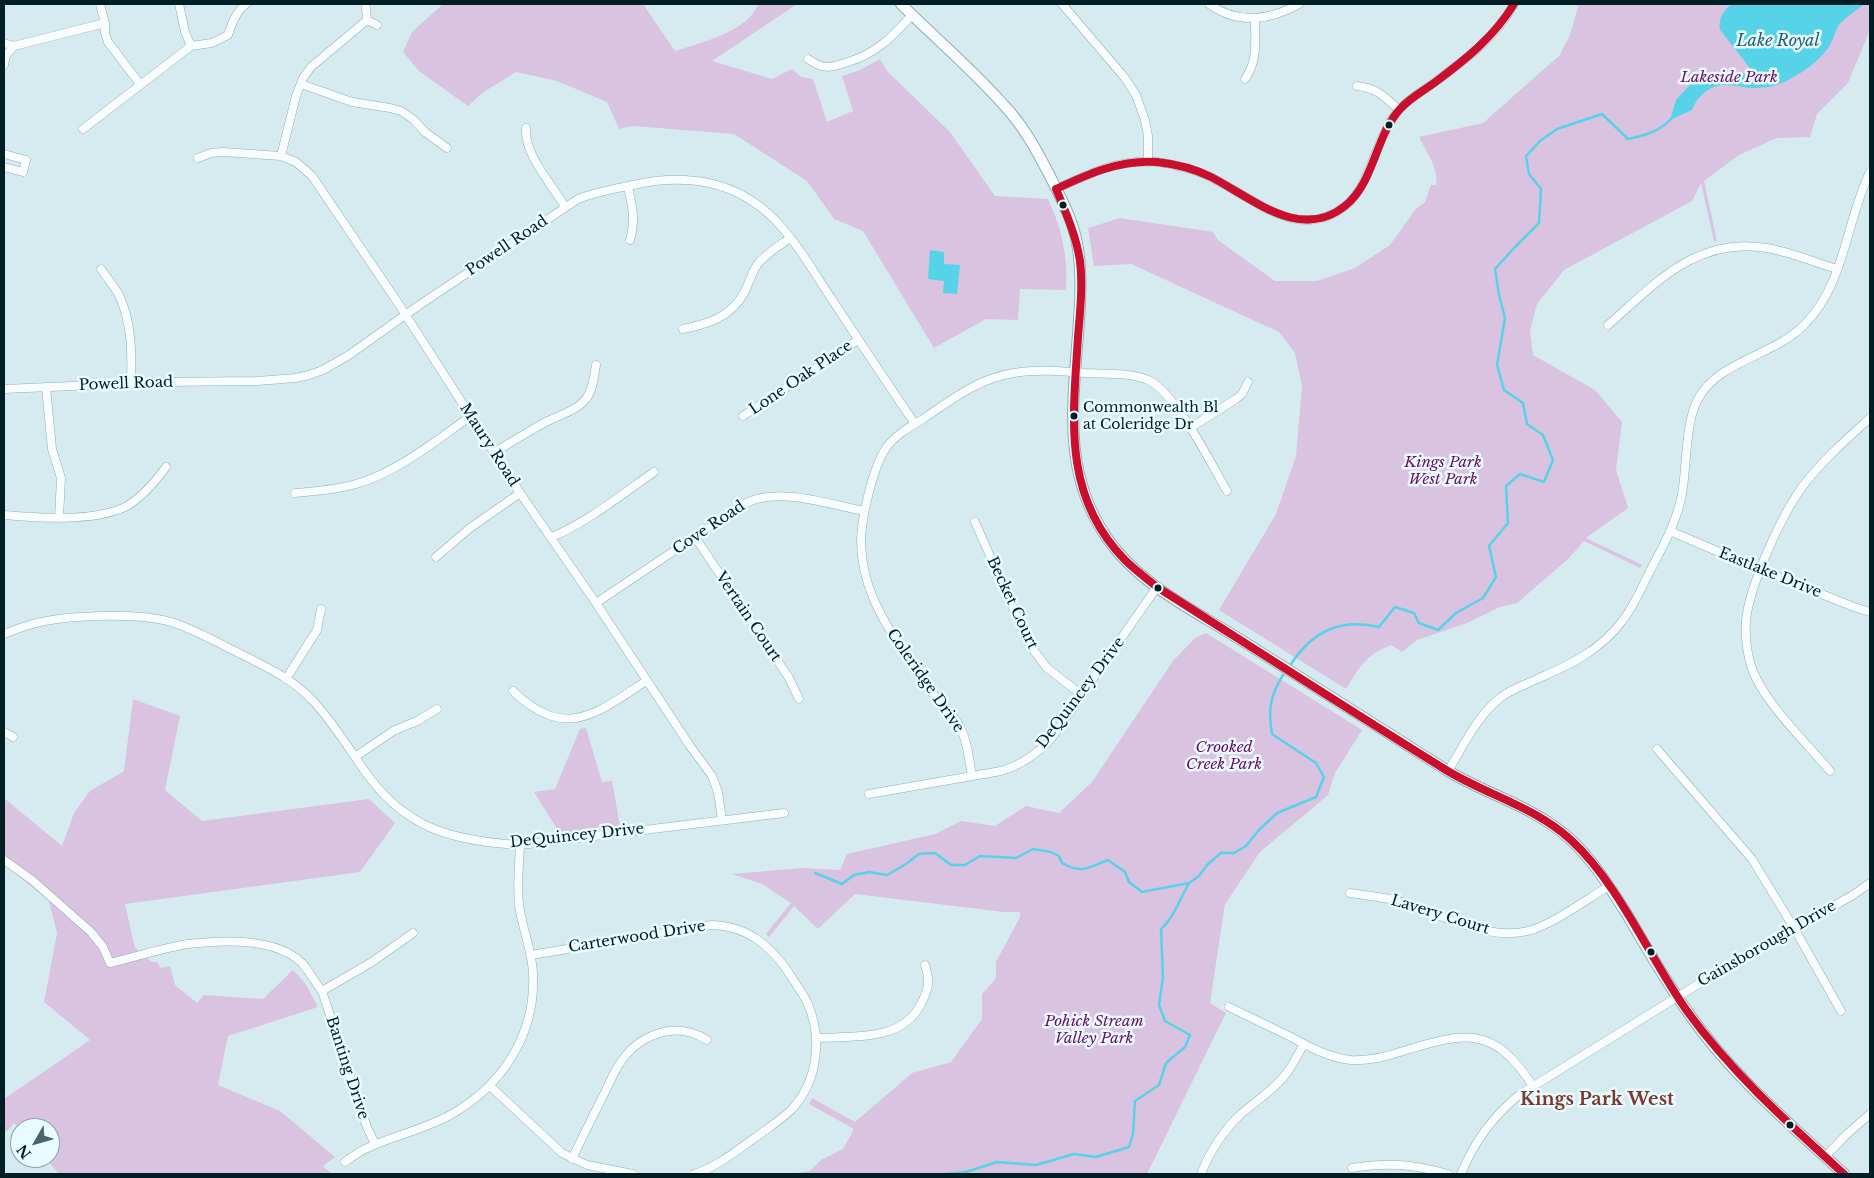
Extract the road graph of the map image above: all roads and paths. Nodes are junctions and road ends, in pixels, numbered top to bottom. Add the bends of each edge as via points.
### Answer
1 (100, 4) edge
2 (179, 4) edge
3 (246, 4) edge
4 (901, 4) edge
5 (1062, 4) edge
6 (1209, 4) edge
7 (1300, 4) edge
8 (1514, 4) edge
9 (366, 8) dead end
10 (912, 15) junction
11 (1255, 19) junction
12 (368, 20) junction
13 (105, 23) junction
14 (377, 25) dead end
15 (4, 43) edge
16 (14, 46) junction
17 (191, 46) junction
18 (808, 58) dead end
19 (4, 65) edge
20 (1245, 79) dead end
21 (140, 84) junction
22 (301, 84) junction
23 (1357, 86) dead end
24 (1399, 110) junction
25 (526, 128) dead end
26 (83, 129) dead end
27 (447, 148) dead end
28 (4, 154) edge
29 (281, 156) junction
30 (198, 158) dead end
31 (1148, 162) junction
32 (4, 167) edge
33 (1870, 172) edge
34 (628, 186) junction
35 (1056, 189) junction
36 (566, 207) junction
37 (790, 238) junction
38 (630, 240) dead end
39 (101, 269) dead end
40 (1836, 269) junction
41 (405, 315) junction
42 (1608, 325) dead end
43 (683, 328) dead end
44 (858, 340) junction
45 (596, 365) dead end
46 (1076, 372) junction
47 (1248, 382) dead end
48 (131, 384) junction
49 (46, 387) junction
50 (4, 389) edge
51 (471, 416) junction
52 (743, 416) dead end
53 (1870, 418) edge
54 (915, 424) junction
55 (1190, 428) junction
56 (495, 452) junction
57 (166, 467) dead end
58 (654, 472) dead end
59 (1228, 491) dead end
60 (295, 493) dead end
61 (520, 493) junction
62 (864, 511) junction
63 (4, 515) edge
64 (59, 518) junction
65 (975, 522) dead end
66 (1670, 530) junction
67 (552, 537) junction
68 (695, 537) junction
69 (436, 557) dead end
70 (1761, 570) junction
71 (1157, 587) junction
72 (596, 604) junction
73 (320, 609) dead end
74 (1870, 612) edge
75 (4, 634) edge
76 (286, 678) junction
77 (646, 681) junction
78 (513, 691) dead end
79 (1082, 695) junction
80 (799, 699) dead end
81 (437, 709) dead end
82 (4, 732) edge
83 (13, 737) dead end
84 (1657, 748) dead end
85 (355, 757) junction
86 (1448, 771) junction
87 (1830, 771) dead end
88 (972, 776) junction
89 (869, 794) dead end
90 (784, 813) dead end
91 (722, 820) junction
92 (520, 844) junction
93 (4, 860) edge
94 (1870, 883) edge
95 (1609, 886) junction
96 (1350, 893) dead end
97 (1794, 928) junction
98 (413, 933) dead end
99 (531, 955) junction
100 (925, 965) dead end
101 (322, 991) junction
102 (1677, 996) junction
103 (1230, 1007) dead end
104 (1841, 1011) dead end
105 (817, 1038) junction
106 (707, 1040) dead end
107 (1304, 1044) junction
108 (490, 1086) junction
109 (1533, 1086) junction
110 (1870, 1114) edge
111 (375, 1144) junction
112 (1825, 1156) junction
113 (572, 1158) junction
114 (344, 1162) dead end
115 (1352, 1168) dead end
116 (633, 1174) edge
117 (694, 1174) edge
118 (1201, 1174) edge
119 (1448, 1174) edge
120 (1461, 1174) edge
121 (1844, 1174) edge

1 - 13 street
2 - 17 street
3 - 17 street via 235,16 228,35 212,43
4 - 10 street
5 - 31 street via 1136,95 1148,136
6 - 11 street via 1225,12
7 - 11 street
8 - 24 street via 1492,35 1475,51
9 - 12 street
10 - 18 street via 882,45 860,58 828,67 817,65
10 - 35 street via 1010,112 1035,148
11 - 20 street via 1254,62
12 - 14 street
12 - 22 street via 311,67
13 - 16 street
13 - 21 street via 104,33 108,42
15 - 16 street
16 - 19 street via 6,55
17 - 21 street
21 - 26 street
22 - 27 street via 352,102 401,112 413,118 425,132
22 - 29 street
23 - 24 street via 1378,92
24 - 31 street via 1383,134 1353,198 1336,212 1317,219 1285,217 1203,173
25 - 36 street via 525,138 531,153
28 - 32 street via 26,160 23,172
29 - 30 street, Maury Road via 223,152
29 - 41 street, Maury Road via 296,162 312,176
31 - 35 street via 1103,168
33 - 40 street
34 - 36 street, Powell Road via 594,193
34 - 37 street, Powell Road via 676,179 714,184 762,208
34 - 38 street via 634,218
35 - 46 street via 1072,224 1080,262
36 - 41 street, Powell Road
37 - 43 street via 758,264 744,293 730,311 708,322
37 - 44 street, Powell Road
39 - 48 street via 119,295 129,325
40 - 42 street via 1768,248 1722,248 1677,266
40 - 66 street via 1827,295 1812,318 1781,344 1721,374 1702,393 1692,417 1682,495
41 - 48 street, Powell Road via 342,359 309,375 257,381
41 - 51 street, Maury Road
44 - 52 street, Lone Oak Place
44 - 54 street, Powell Road
45 - 56 street via 591,390 578,406
46 - 54 street, Coleridge Drive via 1028,371 996,377 966,390
46 - 55 street, Coleridge Drive via 1148,380 1168,394
46 - 71 street via 1073,443 1085,497 1116,550
47 - 55 street via 1236,399
48 - 49 street, Powell Road
49 - 50 street, Powell Road
49 - 64 street via 52,449 61,478
51 - 56 street, Maury Road
51 - 60 street via 394,467 368,480 341,488
53 - 70 street via 1830,454 1805,484 1782,520
54 - 62 street, Coleridge Drive via 894,439 883,452
55 - 59 street, Coleridge Drive
56 - 61 street, Maury Road
57 - 64 street via 146,491 125,506
58 - 67 street via 569,530
61 - 67 street, Maury Road
61 - 69 street
62 - 68 street, Cove Road via 772,495 744,504
62 - 88 street, Coleridge Drive via 862,558 872,599 920,677 959,726 968,750
63 - 64 street
65 - 79 street, Becket Court via 1029,644 1047,668
66 - 70 street, Eastlake Drive
66 - 86 street via 1632,606 1612,633 1578,660 1498,699 1482,717
67 - 72 street, Maury Road
68 - 72 street, Cove Road
68 - 80 street, Vertain Court via 789,678
70 - 74 street, Eastlake Drive
70 - 87 street via 1746,620 1752,669 1770,701
71 - 79 street, DeQuincey Drive
71 - 86 street
72 - 77 street, Maury Road
73 - 76 street via 317,630
75 - 76 street, DeQuincey Drive via 37,623 75,618 129,616 158,619 189,629
76 - 85 street, DeQuincey Drive via 315,702
77 - 78 street via 601,710 575,718 540,712
77 - 91 street, Maury Road via 712,776
79 - 88 street, DeQuincey Drive via 1051,739 1033,756 1007,769
81 - 85 street via 393,731
82 - 83 street
84 - 97 street via 1752,859
85 - 92 street, DeQuincey Drive via 382,794 416,821 454,836
86 - 95 street via 1530,811 1553,826 1581,850
88 - 89 street, DeQuincey Drive
90 - 91 street, DeQuincey Drive
91 - 92 street, DeQuincey Drive
92 - 99 street via 519,904
93 - 101 street, Banting Drive via 91,932 103,946 110,963 187,944 231,942 270,945 301,963
94 - 97 street, Gainsborough Drive
95 - 96 street, Lavery Court via 1543,925 1510,933 1482,930 1395,900
95 - 102 street
97 - 102 street, Gainsborough Drive
97 - 104 street
98 - 101 street
99 - 105 street, Carterwood Drive via 705,925 736,928 760,940 780,959 807,1003
99 - 108 street via 533,990 526,1024 513,1055
100 - 105 street via 929,976 927,992 920,1008 903,1025 875,1034
101 - 111 street, Banting Drive via 366,1126
102 - 109 street, Gainsborough Drive
102 - 112 street via 1727,1063
103 - 107 street
105 - 117 street, Carterwood Drive via 812,1075 792,1108 722,1161
106 - 113 street via 688,1031 670,1031 652,1036 631,1050 618,1066
107 - 109 street via 1339,1058 1362,1060 1438,1040 1473,1037 1508,1054
107 - 118 street via 1281,1080 1227,1129
108 - 111 street via 450,1115
108 - 113 street via 557,1149
109 - 120 street, Gainsborough Drive via 1504,1107 1488,1126 1471,1150
110 - 112 street
111 - 114 street
112 - 121 street
113 - 116 street
115 - 119 street via 1406,1164

